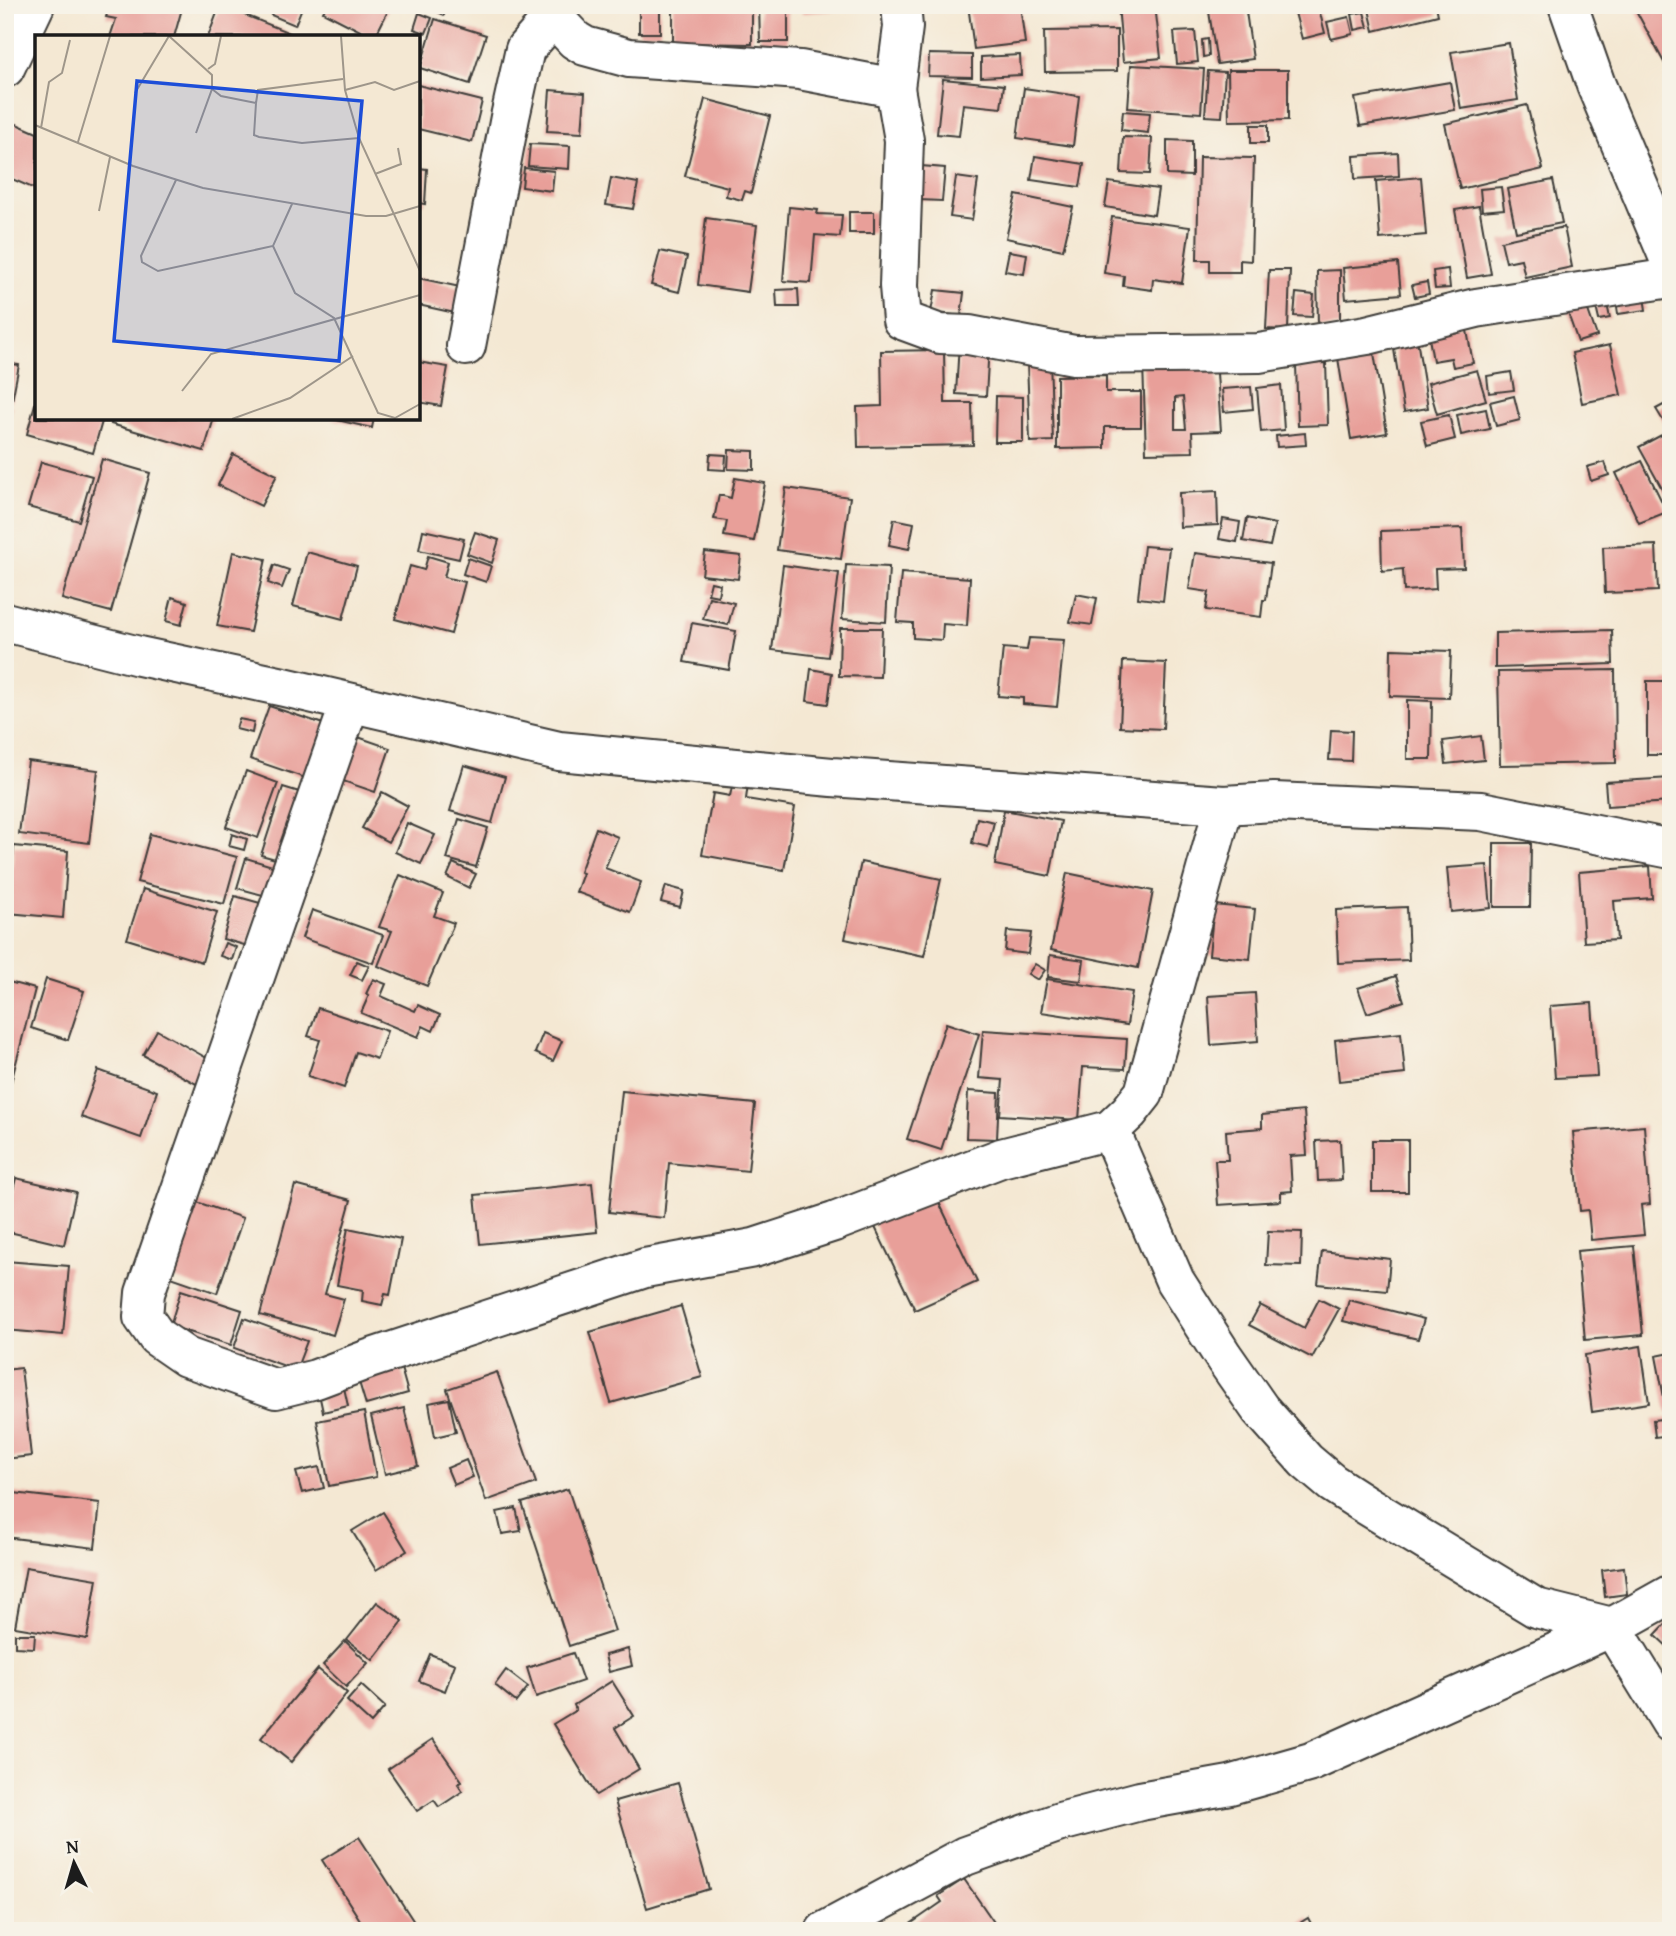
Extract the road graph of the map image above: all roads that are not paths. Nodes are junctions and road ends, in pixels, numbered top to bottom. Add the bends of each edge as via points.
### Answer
1 (35, 5) edge
2 (901, 5) edge
3 (1568, 5) edge
4 (556, 10) edge
5 (5, 68) edge
6 (895, 88) junction
7 (1671, 263) edge
8 (1671, 278) edge
9 (466, 346) dead end
10 (5, 622) edge
11 (350, 704) junction
12 (1224, 805) junction
13 (1671, 849) edge
14 (1110, 1130) junction
15 (1671, 1594) edge
16 (1612, 1627) junction
17 (1671, 1723) edge
18 (825, 1931) edge

1 - 5 street
2 - 6 street via 903,27
3 - 7 street via 1596,85
4 - 6 street via 560,24 575,40 629,58 800,70
4 - 9 street via 525,49
6 - 8 street via 904,140 902,320 940,334 969,335 1074,355 1259,353 1367,335 1476,307
10 - 11 street
11 - 12 street via 559,751 832,777
11 - 14 street via 145,1293 143,1317 157,1337 186,1357 276,1389 645,1268 754,1248 1001,1158
12 - 13 street via 1274,802 1481,811
12 - 14 street via 1144,1093
14 - 16 street via 1175,1281 1260,1409 1307,1461 1353,1497 1536,1608
15 - 16 street
16 - 17 street
16 - 18 street via 1311,1762 1230,1785 1140,1801 1060,1822 965,1856

